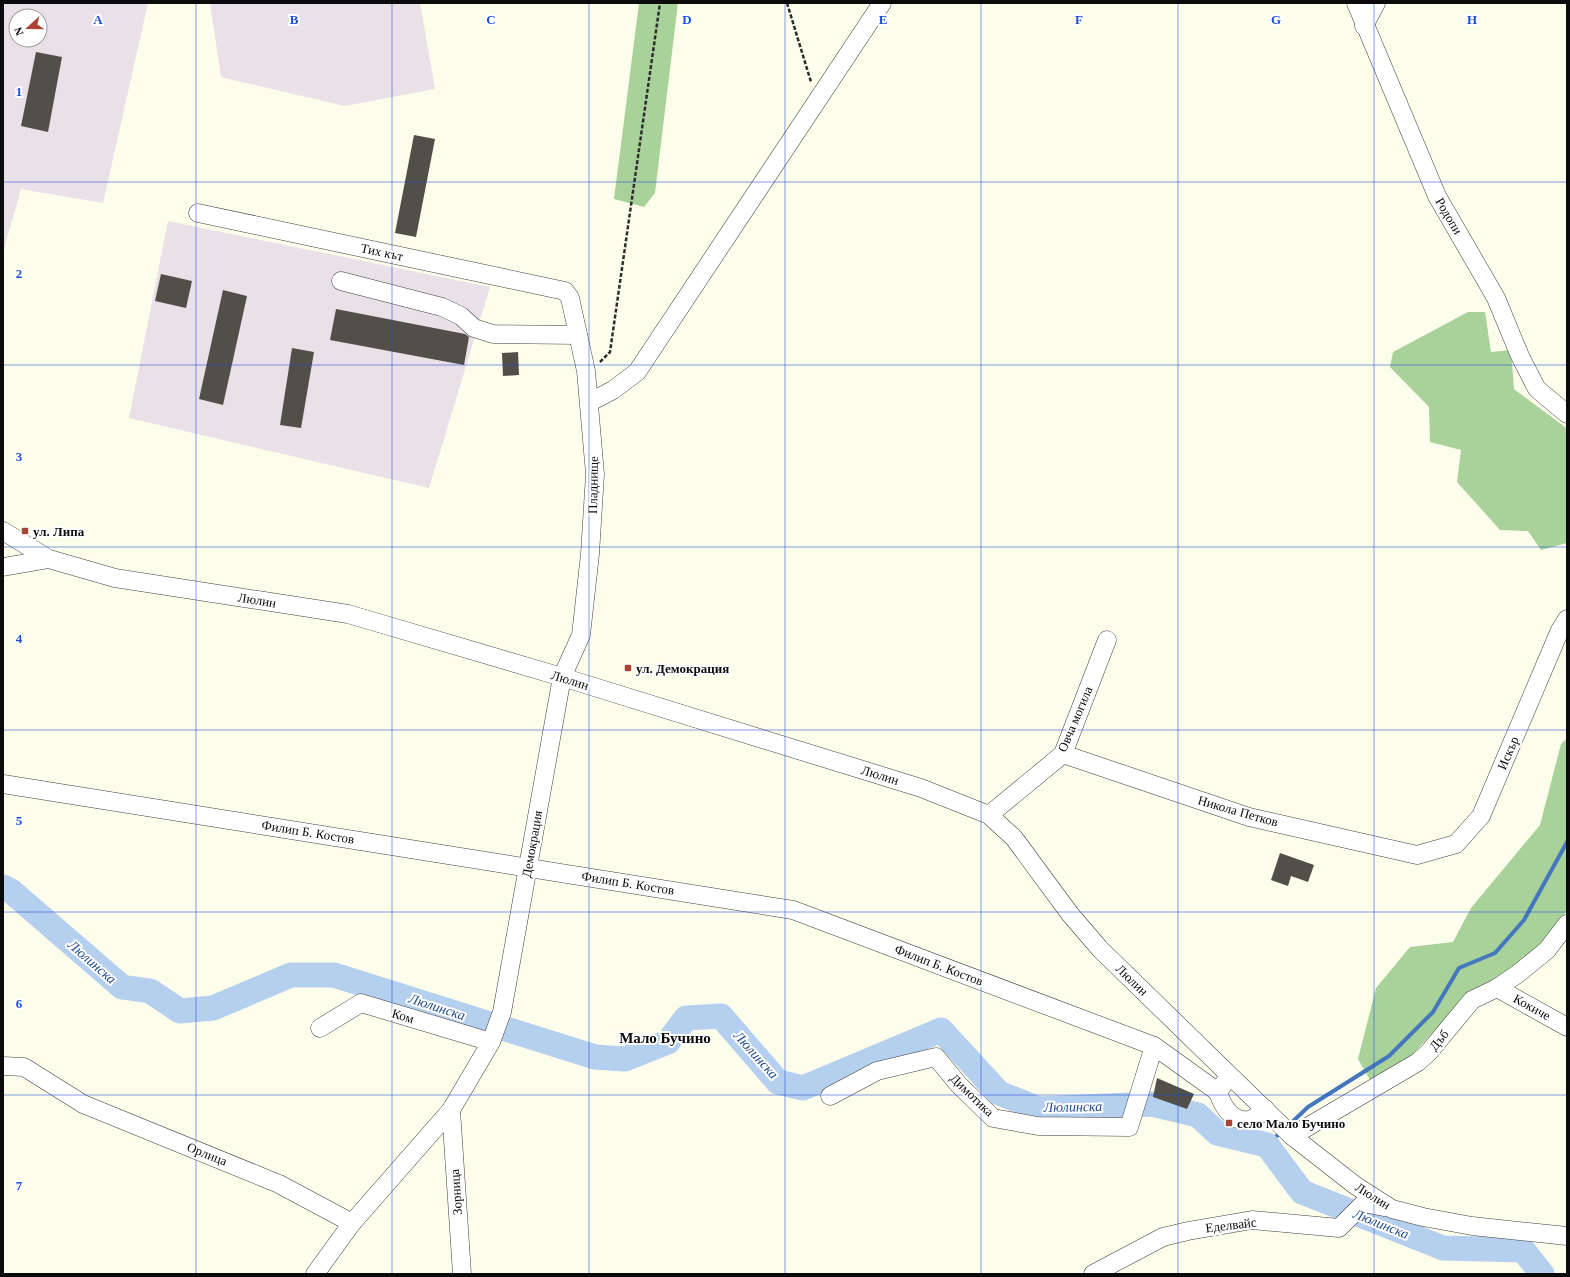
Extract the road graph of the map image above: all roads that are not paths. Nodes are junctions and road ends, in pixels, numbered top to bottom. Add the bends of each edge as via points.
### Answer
1 (882, 3) edge
2 (1356, 3) edge
3 (1376, 3) edge
4 (1364, 26) junction
5 (198, 213) dead end
6 (341, 281) dead end
7 (566, 291) joint
8 (578, 335) junction
9 (590, 402) junction
10 (1567, 414) edge
11 (3, 531) edge
12 (48, 559) junction
13 (3, 567) edge
14 (1567, 619) edge
15 (1107, 640) dead end
16 (1567, 648) edge
17 (1547, 661) junction
18 (562, 677) junction
19 (1063, 754) junction
20 (3, 784) edge
21 (989, 815) junction
22 (1417, 855) joint
23 (528, 867) junction
24 (1567, 924) edge
25 (1497, 988) junction
26 (1567, 1027) edge
27 (320, 1028) dead end
28 (491, 1042) junction
29 (1154, 1046) junction
30 (3, 1066) edge
31 (1230, 1075) junction
32 (1218, 1092) junction
33 (830, 1096) dead end
34 (1265, 1109) junction
35 (451, 1110) junction
36 (1292, 1136) junction
37 (1392, 1209) junction
38 (352, 1223) junction
39 (1567, 1236) edge
40 (315, 1274) edge
41 (462, 1274) edge
42 (1093, 1274) edge

1 - 9 street via 638,372 613,390
2 - 4 street, Родопи
3 - 4 street
4 - 10 street, Родопи via 1437,196 1496,298 1530,376 1537,389
5 - 7 street, Тих кът
6 - 8 street via 442,307 461,316 474,328 493,334
7 - 8 street, Пладнище via 570,298
8 - 9 street, Пладнище
9 - 18 street, Пладнище via 595,474 590,554 581,635
11 - 12 street
12 - 13 street
12 - 18 street, Люлин via 115,578 348,614
14 - 17 street, Искър
15 - 19 street, Овча могила
16 - 17 street
17 - 22 street, Искър via 1481,816 1456,844
18 - 21 street, Люлин via 921,788
18 - 23 street, Демокрация
19 - 21 street, Овча могила
19 - 22 street, Никола Петков via 1249,817
20 - 23 street, Филип Б. Костов
21 - 31 street, Люлин via 1014,838 1070,914 1100,949
23 - 28 street, Демокрация via 502,1012
23 - 29 street, Филип Б. Костов via 793,910
24 - 25 street, Дъб via 1547,950
25 - 26 street, Кокиче
25 - 36 street, Дъб via 1472,1000 1418,1062
27 - 28 street, Ком via 361,1003
28 - 35 street, Демокрация
29 - 32 street, Филип Б. Костов
29 - 33 street, Димотика via 1129,1127 1038,1126 993,1118 959,1085 936,1057 877,1071
30 - 38 street, Орлица via 24,1067 83,1104 279,1184
31 - 32 street
31 - 34 street, Люлин
32 - 34 street via 1223,1106 1238,1119 1250,1120
34 - 36 street, Люлин
35 - 38 street, Демокрация
35 - 41 street, Зорница
36 - 37 street, Люлин via 1356,1186
37 - 39 street, Люлин via 1472,1226
37 - 42 street, Еделвайс via 1364,1203 1339,1228 1252,1220 1188,1231 1163,1237
38 - 40 street

